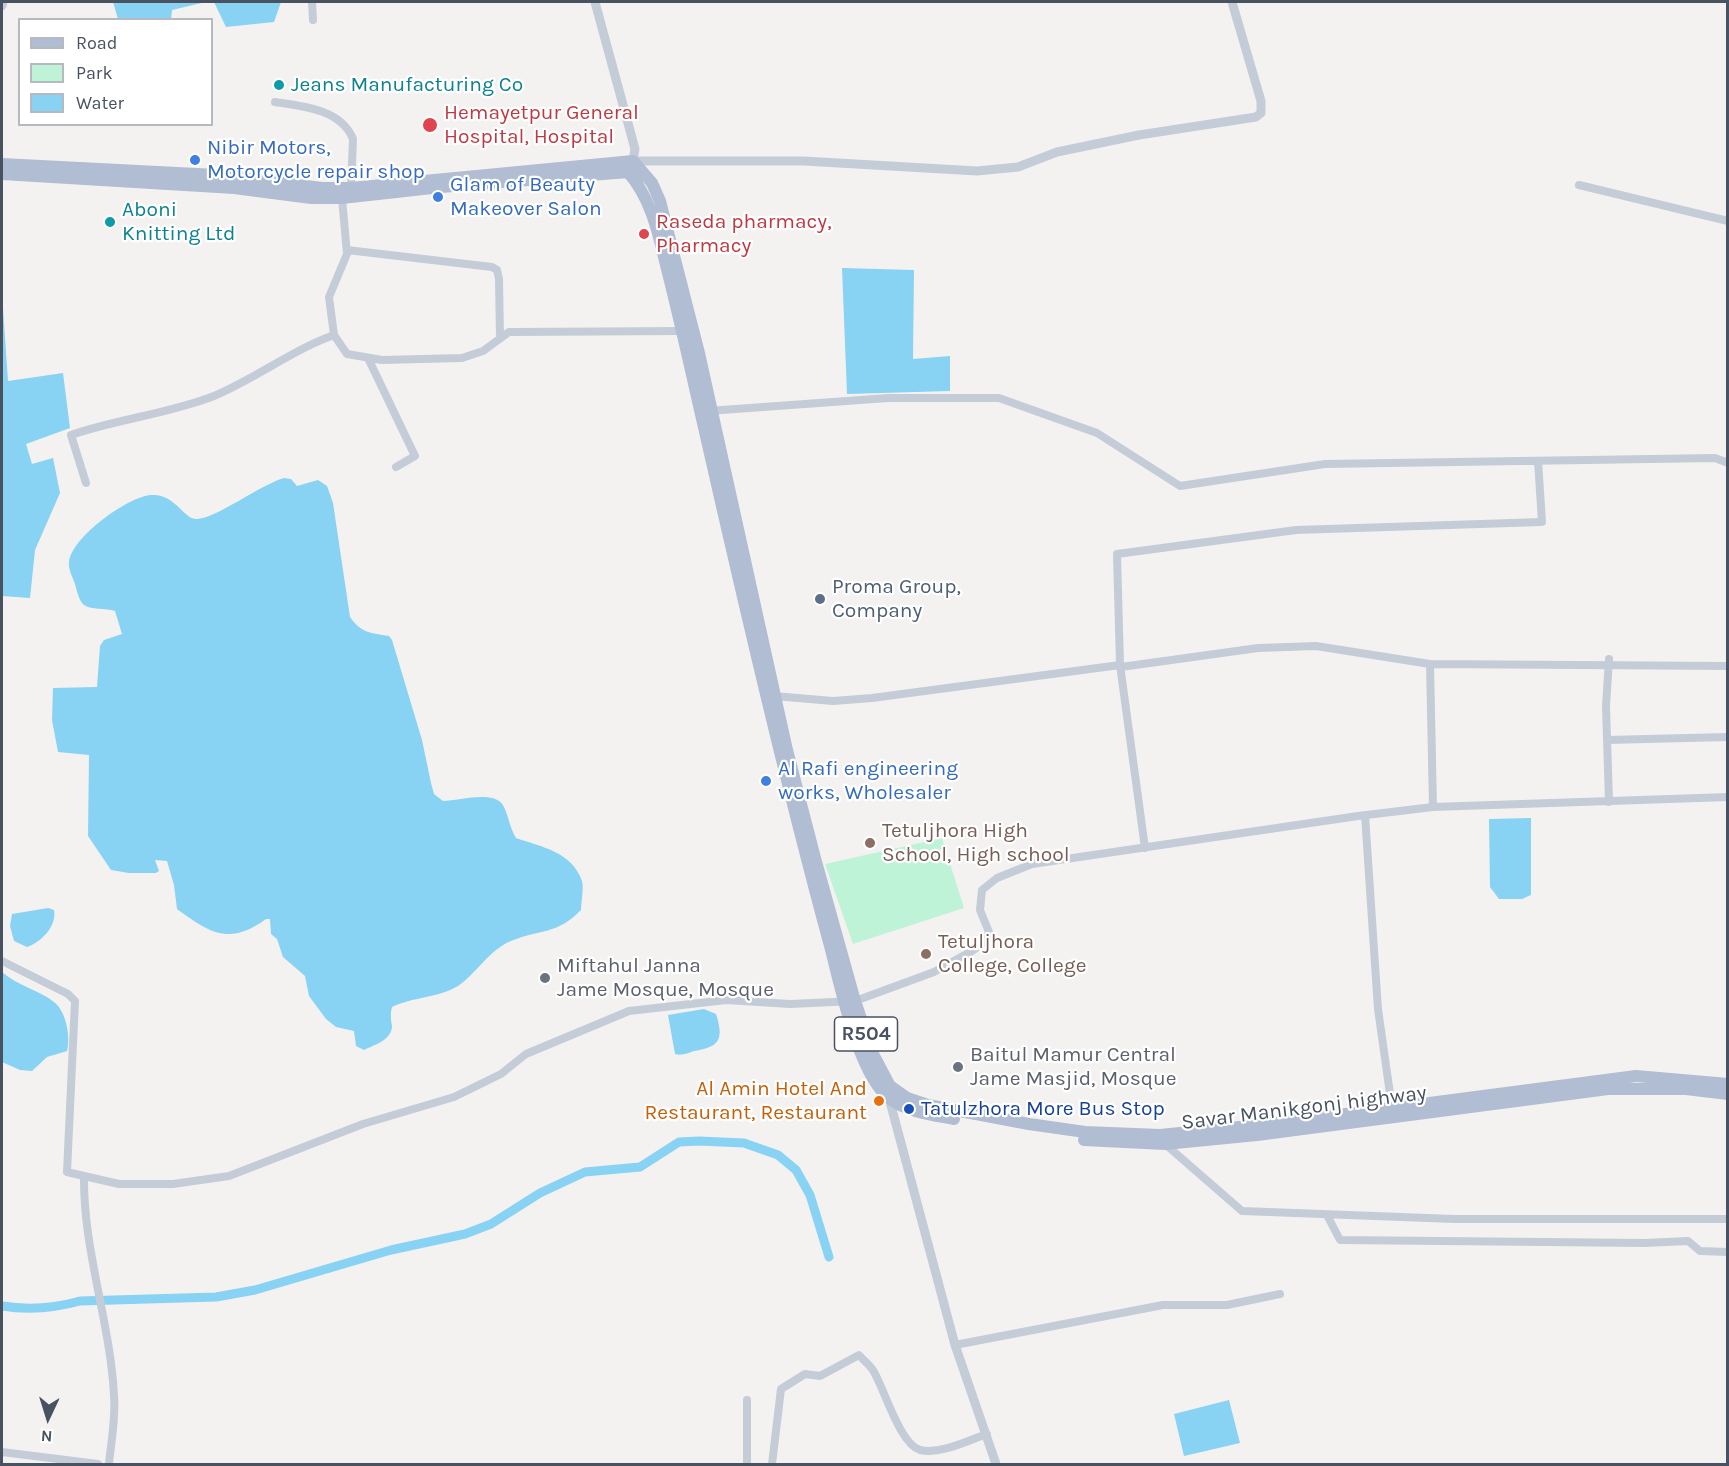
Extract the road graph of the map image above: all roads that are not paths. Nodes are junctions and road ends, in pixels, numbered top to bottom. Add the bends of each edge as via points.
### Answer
1 (312, 2) edge
2 (595, 2) edge
3 (1232, 2) edge
4 (313, 20) dead end
5 (275, 102) dead end
6 (2, 164) edge
7 (637, 165) junction
8 (2, 174) edge
9 (216, 181) junction
10 (1579, 185) dead end
11 (351, 188) junction
12 (342, 198) junction
13 (1728, 221) edge
14 (347, 250) junction
15 (683, 331) junction
16 (333, 335) junction
17 (500, 338) junction
18 (368, 358) junction
19 (705, 411) junction
20 (1538, 461) junction
21 (1728, 463) edge
22 (396, 467) dead end
23 (86, 483) dead end
24 (1609, 663) junction
25 (1430, 664) junction
26 (1120, 666) junction
27 (1728, 666) edge
28 (770, 697) junction
29 (1728, 737) edge
30 (1607, 740) junction
31 (1728, 796) edge
32 (1609, 802) junction
33 (1434, 807) junction
34 (1365, 815) junction
35 (1145, 848) junction
36 (2, 961) edge
37 (850, 1002) junction
38 (1728, 1084) edge
39 (889, 1093) junction
40 (1728, 1094) edge
41 (1392, 1108) junction
42 (1166, 1144) junction
43 (84, 1176) junction
44 (1328, 1215) junction
45 (1728, 1219) edge
46 (1728, 1252) edge
47 (1280, 1294) dead end
48 (956, 1345) junction
49 (747, 1400) dead end
50 (987, 1434) junction
51 (2, 1452) edge
52 (98, 1464) edge
53 (109, 1464) edge
54 (747, 1464) edge
55 (772, 1464) edge
56 (996, 1464) edge

1 - 4 street
2 - 7 street
3 - 7 street via 1261,100 1261,113 1256,117 1139,135 1057,152 1018,166 977,171 804,161
5 - 11 street via 319,110 346,127 353,139
6 - 9 main road
7 - 11 main road
7 - 12 main road
7 - 15 main road, R504
7 - 19 main road, R504 via 660,201 699,353
8 - 9 main road
9 - 11 main road
9 - 12 main road via 311,198
10 - 13 street
12 - 14 street
14 - 16 street via 329,297
14 - 17 street via 492,267 499,279
15 - 17 street via 509,332
15 - 19 main road, R504
16 - 18 street via 347,354
16 - 23 street via 213,396 71,435
17 - 18 street via 483,351 462,358
18 - 22 street via 415,456
19 - 20 street via 888,398 999,398 1097,433 1180,486 1325,464
19 - 28 main road, R504
20 - 21 street via 1715,459
20 - 26 street via 1542,522 1296,530 1117,554
24 - 25 street
24 - 27 street
24 - 30 street
25 - 26 street via 1316,646 1258,648
25 - 33 street
26 - 28 street via 862,699
26 - 35 street
28 - 37 main road, R504
29 - 30 street
30 - 32 street
31 - 32 street
32 - 33 street
33 - 34 street
34 - 35 street
34 - 41 street via 1378,1009
35 - 37 street via 1032,864 997,878 982,890 980,910 988,932 985,941 934,972
36 - 43 street via 75,1001 66,1172
37 - 39 main road, R504 via 870,1074
37 - 43 street via 726,1000 644,1008 556,1039 454,1097 363,1124 229,1176 162,1184 119,1184
38 - 41 main road, R504 via 1636,1076
39 - 41 main road, R504 via 1029,1124 1118,1135 1214,1131
39 - 42 main road, Savar Manikgonj highway via 930,1114 1033,1133 1108,1143
39 - 48 street
40 - 42 main road, Savar Manikgonj highway via 1666,1088 1608,1089
42 - 44 street via 1242,1211
43 - 53 street via 93,1267 114,1396
44 - 45 street
44 - 46 street via 1340,1240 1688,1241 1700,1251
47 - 48 street via 1227,1305 1163,1305
48 - 50 street
49 - 54 street
50 - 55 street via 934,1450 922,1451 912,1446 873,1370 859,1355 820,1376 805,1374 781,1389
50 - 56 street
51 - 52 street

